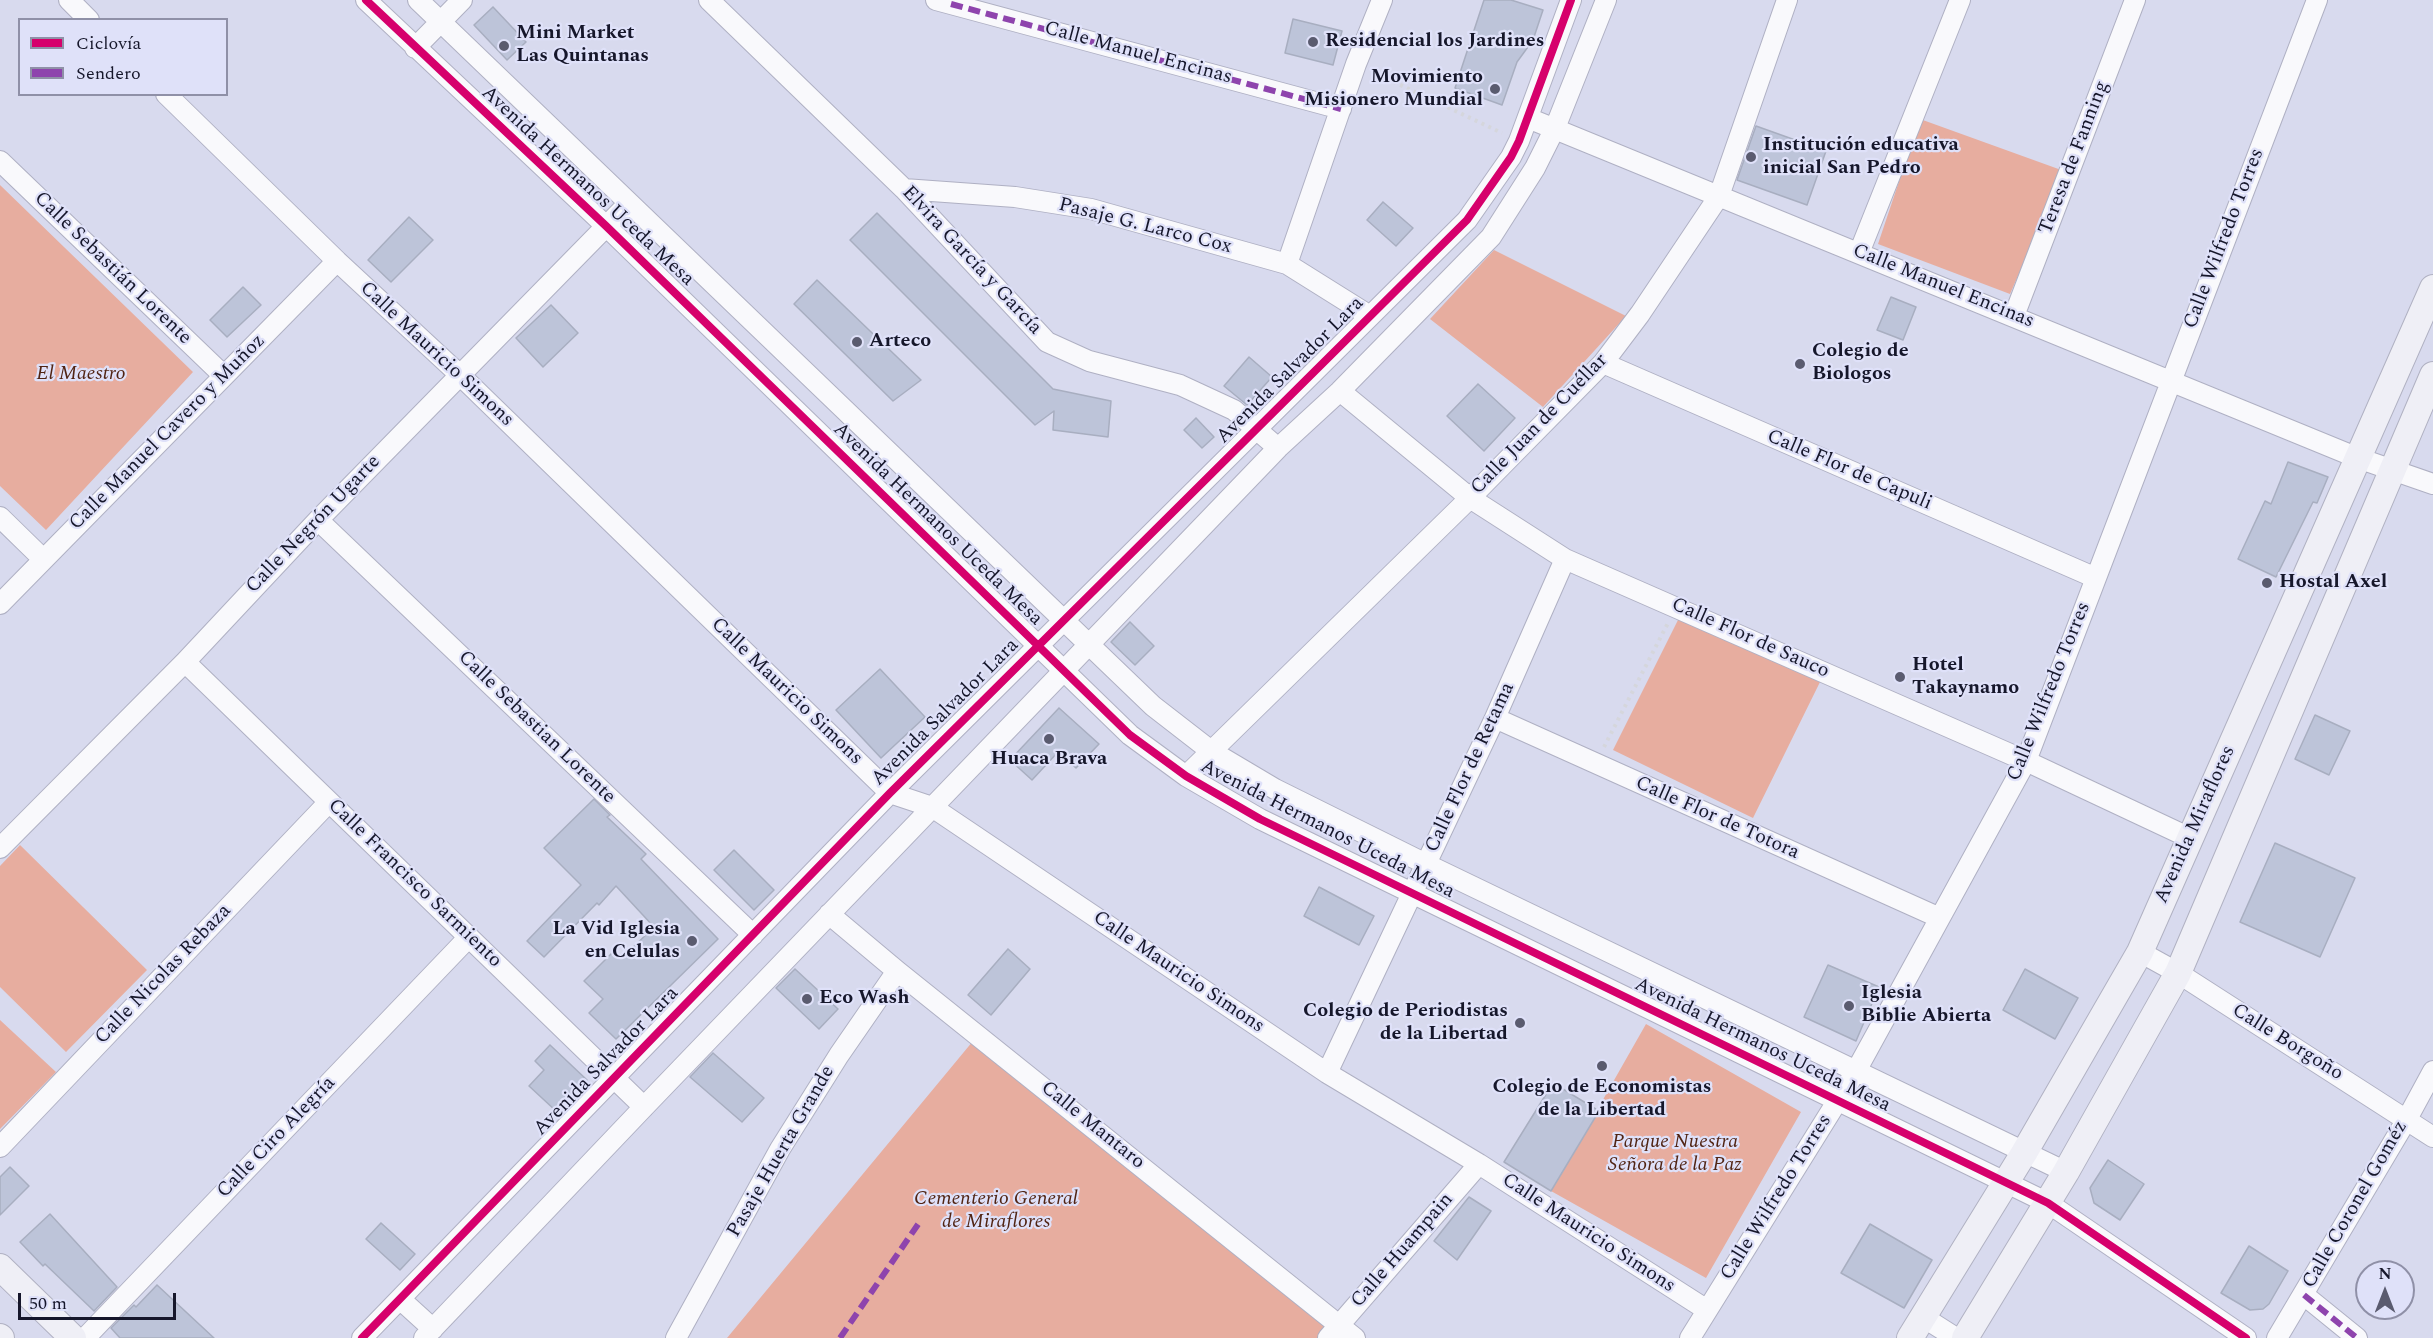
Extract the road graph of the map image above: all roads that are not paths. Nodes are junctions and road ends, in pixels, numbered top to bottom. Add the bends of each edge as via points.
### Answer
1 (69, 0) edge
2 (366, 0) edge
3 (418, 0) edge
4 (462, 0) edge
5 (1382, 0) edge
6 (1571, 0) edge
7 (1606, 0) edge
8 (1787, 0) edge
9 (1960, 0) edge
10 (2135, 0) edge
11 (2317, 0) edge
12 (944, 2) edge
13 (721, 4) edge
14 (87, 18) edge
15 (441, 22) junction
16 (415, 48) junction
17 (168, 96) edge
18 (1341, 109) junction
19 (1528, 118) junction
20 (1555, 128) junction
21 (0, 161) edge
22 (904, 189) junction
23 (1719, 196) junction
24 (629, 203) junction
25 (606, 226) junction
26 (1859, 253) junction
27 (337, 261) junction
28 (1287, 264) junction
29 (2433, 288) edge
30 (1370, 316) junction
31 (2014, 316) junction
32 (1603, 363) junction
33 (460, 375) junction
34 (2433, 375) edge
35 (225, 376) junction
36 (2171, 381) junction
37 (1340, 391) junction
38 (1255, 429) junction
39 (881, 444) junction
40 (1278, 448) junction
41 (2358, 458) junction
42 (857, 469) junction
43 (2392, 470) junction
44 (2433, 484) edge
45 (1470, 498) junction
46 (0, 517) edge
47 (318, 520) junction
48 (1565, 559) junction
49 (43, 560) junction
50 (2096, 578) junction
51 (0, 604) edge
52 (1063, 619) junction
53 (1037, 644) junction
54 (1090, 645) junction
55 (185, 662) junction
56 (1066, 670) junction
57 (1495, 718) junction
58 (1211, 751) junction
59 (2026, 761) junction
60 (1186, 776) junction
61 (890, 793) junction
62 (329, 802) junction
63 (932, 807) junction
64 (2190, 838) junction
65 (0, 848) edge
66 (1426, 864) junction
67 (1412, 894) junction
68 (829, 914) junction
69 (1940, 918) junction
70 (753, 935) junction
71 (469, 937) junction
72 (2140, 951) junction
73 (897, 971) junction
74 (2178, 973) junction
75 (1856, 1071) junction
76 (2433, 1071) edge
77 (1327, 1073) junction
78 (614, 1078) junction
79 (1837, 1101) junction
80 (644, 1107) junction
81 (2407, 1119) junction
82 (2433, 1137) edge
83 (0, 1147) edge
84 (2024, 1154) junction
85 (1479, 1164) junction
86 (2066, 1172) junction
87 (2005, 1182) junction
88 (2048, 1203) junction
89 (0, 1267) edge
90 (2304, 1295) junction
91 (400, 1299) junction
92 (1707, 1311) junction
93 (1917, 1328) edge
94 (1334, 1331) edge
95 (429, 1334) edge
96 (73, 1338) edge
97 (85, 1338) edge
98 (362, 1338) edge
99 (676, 1338) edge
100 (1355, 1338) edge
101 (1690, 1338) edge
102 (1956, 1338) edge
103 (1965, 1338) edge
104 (2246, 1338) edge
105 (2277, 1338) edge
106 (2357, 1338) edge

1 - 14 street
2 - 16 street, Avenida Hermanos Uceda Mesa
3 - 15 street, Avenida Hermanos Uceda Mesa
4 - 15 street
5 - 18 street
6 - 19 street, Avenida Salvador Lara
7 - 20 street
8 - 23 street, Calle Juan de Cuéllar
9 - 26 street
10 - 31 street, Teresa de Fanning
11 - 36 street, Calle Wilfredo Torres
12 - 18 street, Calle Manuel Encinas
13 - 22 street, Elvira García y García
15 - 16 street
15 - 24 street, Avenida Hermanos Uceda Mesa
16 - 25 street, Avenida Hermanos Uceda Mesa
17 - 27 street, Calle Mauricio Simons
18 - 28 street
19 - 20 street, Calle Manuel Encinas
19 - 30 street, Avenida Salvador Lara via 1511,157 1467,220
20 - 23 street, Calle Manuel Encinas
20 - 37 street via 1535,168 1491,237
21 - 35 street, Calle Sebastián Lorente
22 - 28 street, Pasaje G. Larco Cox via 1015,197 1091,209
22 - 38 street, Elvira García y García via 1047,342 1089,361 1180,385 1234,410
23 - 26 street, Calle Manuel Encinas
23 - 32 street, Calle Juan de Cuéllar
24 - 25 street, Calle Negrón Ugarte
24 - 39 street, Avenida Hermanos Uceda Mesa
25 - 33 street, Calle Negrón Ugarte
25 - 42 street, Avenida Hermanos Uceda Mesa
26 - 31 street, Calle Manuel Encinas
27 - 33 street, Calle Mauricio Simons
27 - 35 street, Calle Manuel Cavero y Muñoz
28 - 30 street, Pasaje G. Larco Cox
29 - 41 main road, Avenida Miraflores
30 - 38 street, Avenida Salvador Lara
31 - 36 street, Calle Manuel Encinas
32 - 45 street, Calle Juan de Cuéllar
32 - 50 street, Calle Flor de Capuli
33 - 47 street, Calle Negrón Ugarte
33 - 61 street, Calle Mauricio Simons
34 - 43 main road, Avenida Miraflores
35 - 49 street, Calle Manuel Cavero y Muñoz
36 - 41 street, Calle Manuel Encinas
36 - 50 street, Calle Wilfredo Torres
37 - 40 street
37 - 45 street, Calle Flor de Sauco
38 - 40 street, Elvira García y García
38 - 52 street, Avenida Salvador Lara
39 - 42 street
39 - 52 street, Avenida Hermanos Uceda Mesa
40 - 54 street
41 - 43 street, Calle Manuel Encinas
41 - 64 main road, Avenida Miraflores
42 - 53 street, Avenida Hermanos Uceda Mesa
43 - 44 street, Calle Manuel Encinas
43 - 74 main road, Avenida Miraflores
45 - 48 street, Calle Flor de Sauco
45 - 58 street, Calle Juan de Cuéllar
46 - 49 street
47 - 55 street, Calle Negrón Ugarte
47 - 70 street, Calle Sebastian Lorente
48 - 57 street, Calle Flor de Retama
48 - 59 street, Calle Flor de Sauco
49 - 51 street, Calle Manuel Cavero y Muñoz
50 - 59 street, Calle Wilfredo Torres
52 - 53 street, Avenida Salvador Lara
52 - 54 street, Avenida Hermanos Uceda Mesa
53 - 56 street, Avenida Hermanos Uceda Mesa
53 - 61 street, Avenida Salvador Lara
54 - 56 street
54 - 58 street, Avenida Hermanos Uceda Mesa via 1153,706
55 - 62 street, Calle Francisco Sarmiento
55 - 65 street, Calle Negrón Ugarte
56 - 60 street, Avenida Hermanos Uceda Mesa via 1130,735
56 - 63 street
57 - 66 street, Calle Flor de Retama
57 - 69 street, Calle Flor de Totora
58 - 60 street, Calle Juan de Cuéllar
58 - 66 street, Avenida Hermanos Uceda Mesa via 1275,789
59 - 64 street, Calle Flor de Sauco
59 - 69 street, Calle Wilfredo Torres
60 - 67 street, Avenida Hermanos Uceda Mesa via 1260,819
61 - 63 street, Calle Mauricio Simons
61 - 70 street, Avenida Salvador Lara
62 - 71 street, Calle Francisco Sarmiento
62 - 83 street, Calle Nicolas Rebaza
63 - 68 street
63 - 77 street, Calle Mauricio Simons
64 - 72 main road, Avenida Miraflores
66 - 67 street, Calle Flor de Retama
66 - 75 street, Avenida Hermanos Uceda Mesa
67 - 77 street, Calle Flor de Retama
67 - 79 street, Avenida Hermanos Uceda Mesa
68 - 73 street, Calle Mantaro
68 - 80 street
69 - 75 street, Calle Wilfredo Torres
70 - 78 street, Avenida Salvador Lara
71 - 78 street, Calle Francisco Sarmiento
71 - 97 street, Calle Ciro Alegría
72 - 74 street, Calle Borgoño
72 - 84 main road, Avenida Miraflores
73 - 94 street, Calle Mantaro
73 - 99 street, Pasaje Huerta Grande via 780,1149
74 - 81 street, Calle Borgoño
74 - 86 main road, Avenida Miraflores
75 - 79 street, Calle Wilfredo Torres
75 - 84 street, Avenida Hermanos Uceda Mesa
76 - 81 street, Calle Coronel Goméz
77 - 85 street, Calle Mauricio Simons
78 - 80 street, Calle Francisco Sarmiento
78 - 91 street, Avenida Salvador Lara
79 - 87 street, Avenida Hermanos Uceda Mesa
79 - 92 street, Calle Wilfredo Torres
80 - 95 street
81 - 82 street, Calle Borgoño
81 - 90 street, Calle Coronel Goméz
84 - 86 street, Avenida Hermanos Uceda Mesa
84 - 87 main road, Avenida Miraflores
85 - 92 street, Calle Mauricio Simons
85 - 94 street, Calle Huampain
86 - 88 main road, Avenida Miraflores
87 - 88 street, Avenida Hermanos Uceda Mesa
87 - 93 main road, Avenida Miraflores
88 - 103 main road, Avenida Miraflores
88 - 104 street, Avenida Hermanos Uceda Mesa
89 - 96 main road
90 - 105 street, Calle Coronel Goméz
90 - 106 street
91 - 95 street
91 - 98 street, Avenida Salvador Lara
92 - 101 street, Calle Wilfredo Torres
93 - 102 street
94 - 100 street, Calle Mantaro

